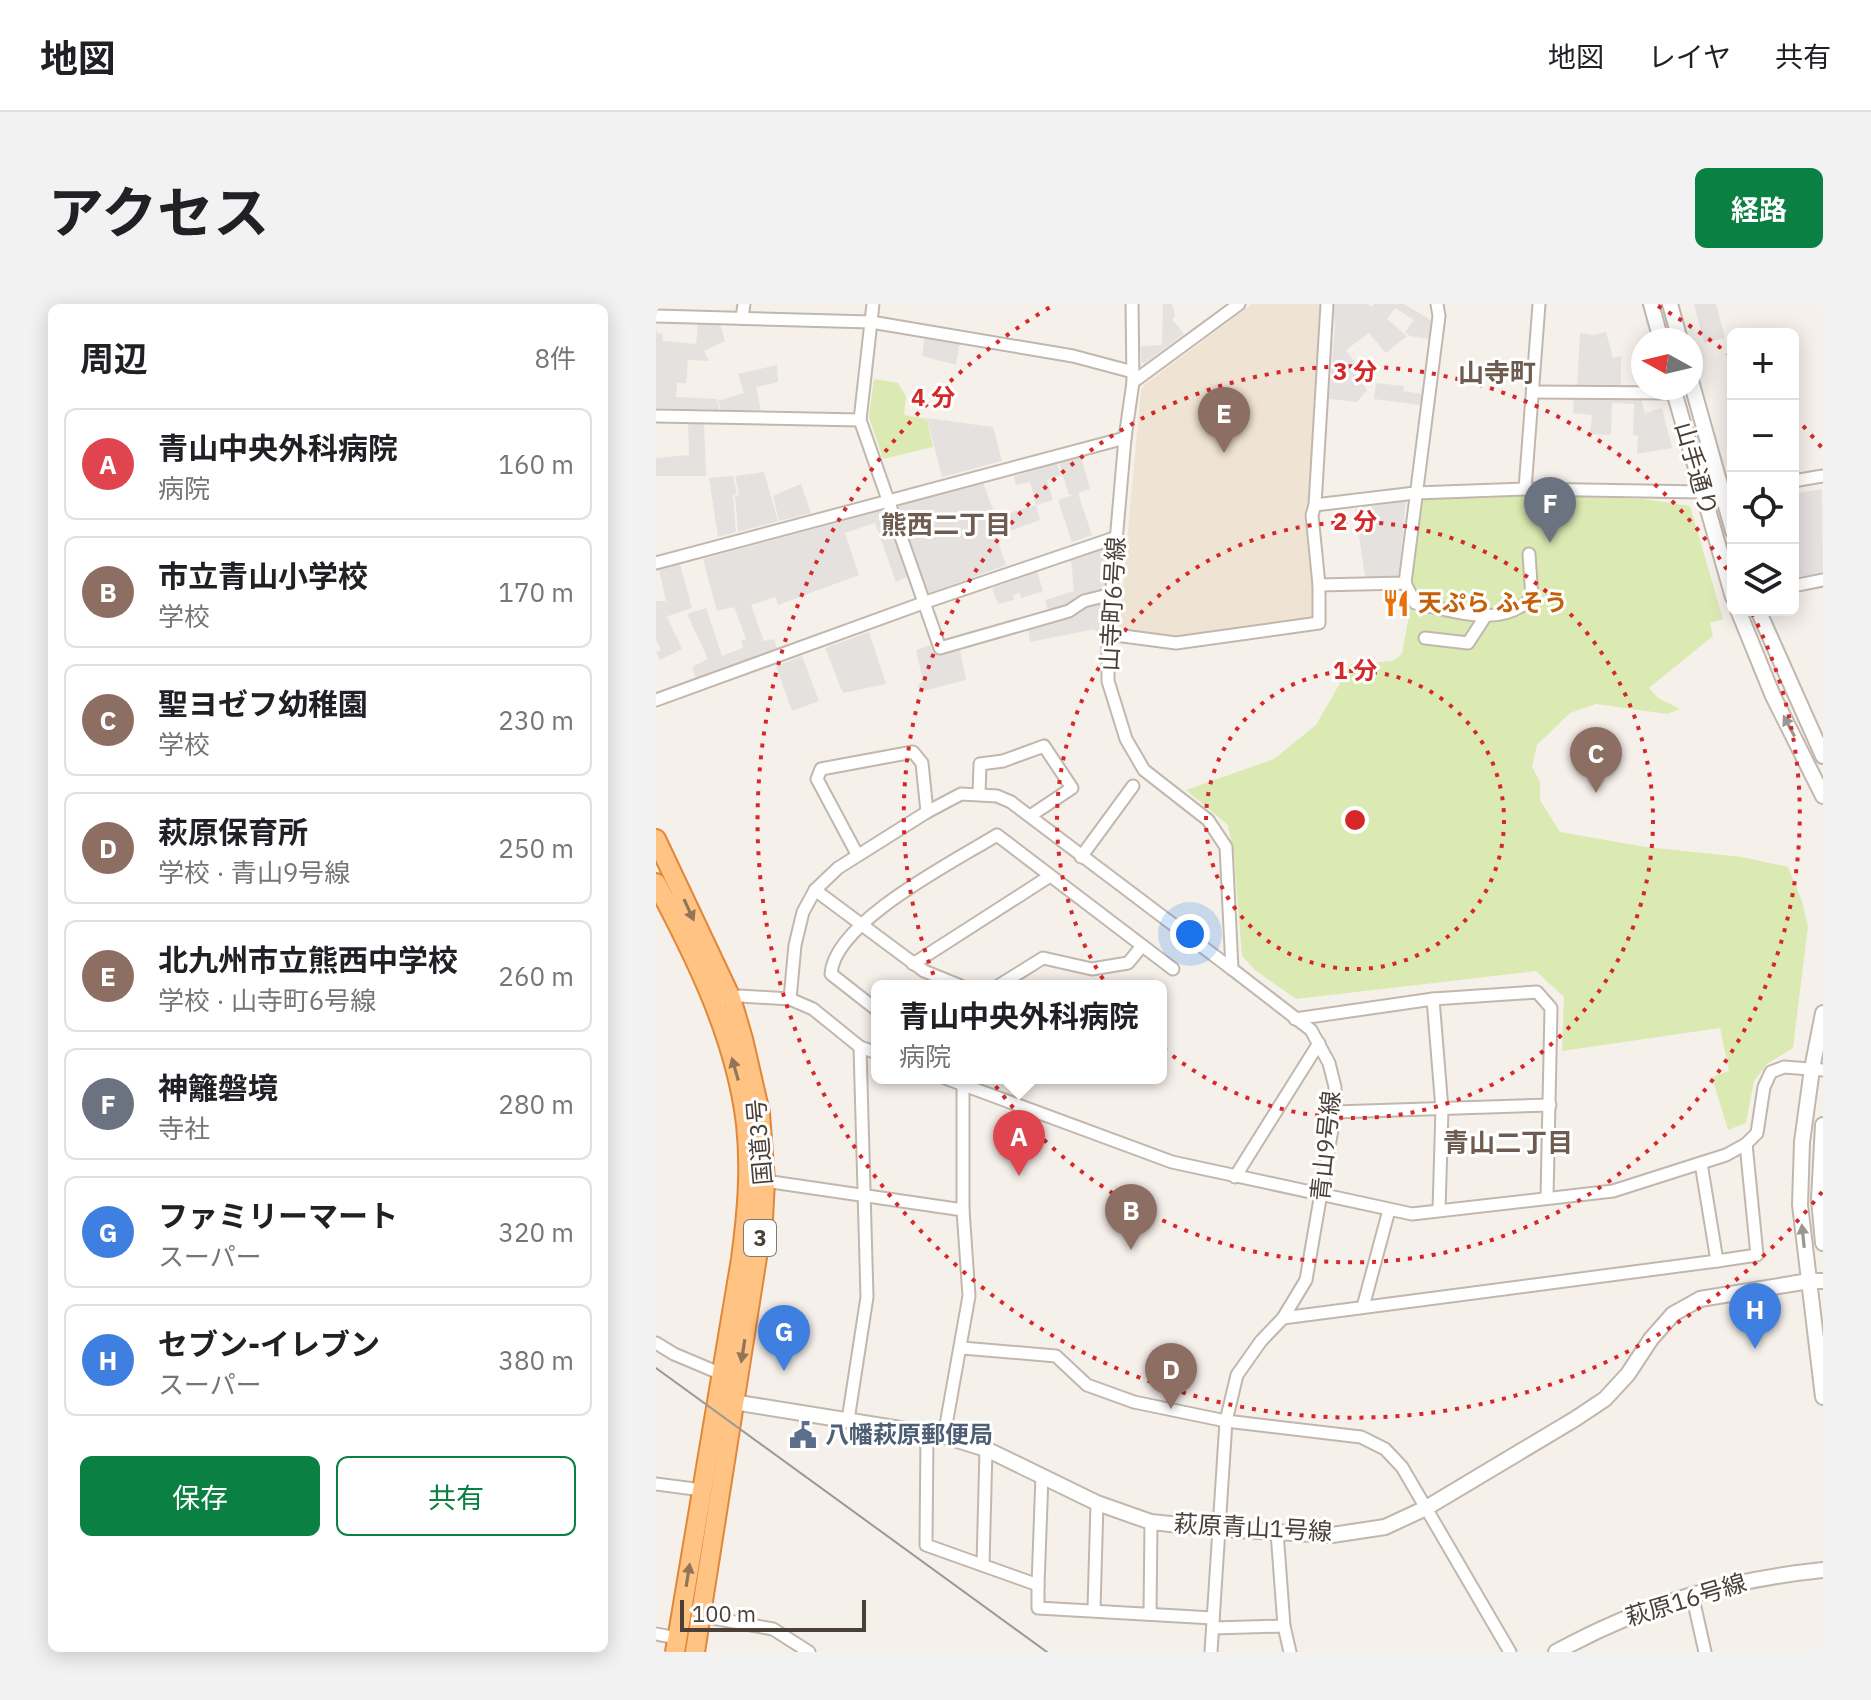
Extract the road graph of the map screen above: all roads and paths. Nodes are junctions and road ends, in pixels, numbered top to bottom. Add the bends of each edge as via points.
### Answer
1 (744, 304) edge
2 (873, 304) edge
3 (1132, 304) edge
4 (1239, 304) edge
5 (1327, 304) edge
6 (1437, 304) edge
7 (1539, 304) edge
8 (1651, 304) edge
9 (1670, 304) edge
10 (656, 316) edge
11 (742, 318) junction
12 (871, 322) junction
13 (1658, 328) edge
14 (1677, 328) edge
15 (1133, 377) junction
16 (1631, 391) edge
17 (1533, 392) junction
18 (1677, 400) edge
19 (1697, 400) edge
20 (656, 416) edge
21 (860, 420) junction
22 (1125, 438) junction
23 (1823, 476) edge
24 (1799, 480) edge
25 (1525, 489) junction
26 (1727, 491) edge
27 (1703, 492) junction
28 (1415, 493) junction
29 (888, 501) junction
30 (1315, 505) junction
31 (1117, 537) junction
32 (1529, 554) dead end
33 (656, 563) edge
34 (1727, 576) edge
35 (1823, 580) edge
36 (1405, 583) junction
37 (1319, 585) junction
38 (1799, 585) edge
39 (1112, 594) junction
40 (923, 603) junction
41 (1740, 616) edge
42 (1761, 616) edge
43 (1485, 617) junction
44 (1108, 634) junction
45 (1425, 638) dead end
46 (656, 700) edge
47 (1823, 756) edge
48 (1133, 786) dead end
49 (979, 794) junction
50 (1823, 796) edge
51 (927, 812) junction
52 (1030, 816) junction
53 (656, 839) edge
54 (857, 854) junction
55 (1081, 857) junction
56 (1050, 876) junction
57 (656, 883) edge
58 (815, 890) junction
59 (662, 910) edge
60 (861, 925) junction
61 (1142, 946) junction
62 (913, 964) junction
63 (1173, 969) dead end
64 (1232, 969) junction
65 (946, 980) edge
66 (1008, 980) edge
67 (790, 999) junction
68 (1433, 999) junction
69 (722, 1001) junction
70 (871, 1005) edge
71 (1823, 1013) edge
72 (1295, 1019) junction
73 (1319, 1043) junction
74 (860, 1047) junction
75 (871, 1051) edge
76 (1817, 1069) edge
77 (962, 1084) edge
78 (970, 1084) edge
79 (1550, 1105) junction
80 (1442, 1109) junction
81 (1335, 1112) junction
82 (1823, 1125) edge
83 (1746, 1144) junction
84 (1701, 1163) junction
85 (1235, 1177) junction
86 (765, 1181) junction
87 (863, 1194) junction
88 (1322, 1195) junction
89 (1547, 1197) junction
90 (963, 1210) junction
91 (1389, 1210) junction
92 (1439, 1210) junction
93 (1823, 1243) edge
94 (1717, 1261) junction
95 (1816, 1281) edge
96 (1363, 1307) junction
97 (1283, 1318) junction
98 (656, 1343) edge
99 (962, 1348) junction
100 (730, 1378) junction
101 (1823, 1397) edge
102 (726, 1401) junction
103 (848, 1420) junction
104 (1226, 1421) junction
105 (927, 1434) junction
106 (944, 1436) junction
107 (986, 1449) junction
108 (1042, 1476) junction
109 (656, 1484) edge
110 (702, 1490) junction
111 (1097, 1503) junction
112 (1426, 1508) junction
113 (1151, 1522) junction
114 (1218, 1529) junction
115 (1277, 1532) junction
116 (983, 1565) junction
117 (1823, 1570) edge
118 (1038, 1585) junction
119 (1692, 1594) junction
120 (1094, 1609) junction
121 (1150, 1614) junction
122 (701, 1616) junction
123 (1213, 1623) junction
124 (1284, 1626) junction
125 (656, 1634) edge
126 (676, 1645) edge
127 (1583, 1645) edge
128 (695, 1652) edge
129 (809, 1652) edge
130 (1211, 1652) edge
131 (1290, 1652) edge
132 (1510, 1652) edge
133 (1556, 1652) edge
134 (1705, 1652) edge

1 - 11 street
2 - 12 street
3 - 15 street, 山寺町6号線
4 - 15 street
5 - 30 street
6 - 28 street
7 - 17 street
8 - 13 street
9 - 14 street
10 - 11 street
11 - 12 street
12 - 15 street via 1073,356
12 - 21 street
15 - 22 street, 山寺町6号線
16 - 17 street
17 - 25 street
18 - 27 street, 山手通り
19 - 26 street, 山手通り
20 - 21 street
21 - 29 street
22 - 29 street
22 - 31 street, 山寺町6号線
23 - 24 street
25 - 27 street
25 - 28 street
26 - 27 street
27 - 34 street, 山手通り
28 - 30 street
28 - 36 street
29 - 33 street
29 - 40 street
30 - 37 street
31 - 39 street, 山寺町6号線
31 - 40 street
32 - 43 street via 1532,598 1519,610
35 - 38 street
36 - 37 street
36 - 43 street via 1415,603
37 - 44 street via 1319,623 1176,643
39 - 40 street via 940,648
39 - 44 street, 山寺町6号線
40 - 46 street
50 -> 41 street
42 - 47 street
43 - 45 street via 1468,643
44 - 64 street, 山寺町6号線 via 1108,681 1126,739 1144,770 1208,820 1226,847
48 - 55 street
49 - 51 street via 961,794
49 - 52 street, 青山9号線 via 1011,802
49 - 52 street via 980,764 1044,746 1072,788
51 - 54 street
51 - 54 street via 922,763 913,752 821,769 817,779
52 - 55 street, 青山9号線
53 -> 69 highway, 国道3号 / 3
54 - 58 street
55 - 64 street, 青山9号線
56 - 60 street via 997,835
56 - 61 street
56 - 62 street
57 - 59 highway, 国道3号 / 3
58 - 60 street
58 - 67 street via 795,945
59 - 69 highway, 国道3号 / 3
60 - 62 street
60 - 70 street via 832,962 831,974
61 - 63 street
61 - 66 street via 1128,963 1092,969 1043,958
62 - 65 street
64 - 72 street, 青山9号線
67 - 69 street via 740,996
67 - 74 street via 813,1009
68 - 72 street
68 - 79 street via 1537,992 1551,1008
68 - 80 street
69 - 86 highway, 国道3号 / 3 via 754,1079
100 -> 69 highway, 国道3号 / 3 via 749,1166
71 - 76 street
72 - 73 street, 青山9号線
73 - 81 street, 青山9号線 via 1335,1087
73 - 85 street
74 - 75 street
74 - 87 street
76 - 83 street via 1784,1067 1771,1072 1757,1133
95 -> 76 street via 1802,1239 1800,1193 1802,1142
77 - 90 street
78 - 85 street via 1172,1162
79 - 80 street
79 - 89 street
80 - 81 street
80 - 92 street
81 - 88 street, 青山9号線
82 - 93 street
83 - 84 street
83 - 94 street via 1757,1255
84 - 89 street via 1613,1191
84 - 94 street
85 - 88 street
86 - 87 street
86 -> 100 highway, 国道3号 / 3 via 763,1219
87 - 90 street
87 - 103 street via 867,1297
88 - 91 street
88 - 97 street, 青山9号線 via 1306,1280
89 - 92 street
90 - 99 street via 969,1296
91 - 92 street
91 - 96 street
94 - 96 street
95 - 101 street
95 - 112 street, 萩原青山1号線 via 1700,1299 1673,1314 1605,1399
96 - 97 street
97 - 104 street, 青山9号線 via 1237,1375
98 - 100 street
99 - 104 street via 1056,1356 1087,1385 1134,1402
99 - 106 street
100 - 102 highway, 国道3号 / 3
102 - 103 street, 萩原青山1号線
102 - 110 highway, 国道3号 / 3
102 - 122 highway, 国道3号 / 3
103 - 105 street, 萩原青山1号線
104 - 112 street via 1361,1437 1385,1449 1402,1467
104 - 114 street, 青山9号線
105 - 106 street, 萩原青山1号線
105 - 116 street via 926,1545
106 - 107 street, 萩原青山1号線
107 - 108 street, 萩原青山1号線
107 - 116 street
108 - 111 street, 萩原青山1号線
108 - 118 street
109 - 110 street
126 -> 110 highway, 国道3号 / 3
111 - 113 street, 萩原青山1号線
111 - 120 street
112 - 115 street, 萩原青山1号線 via 1385,1527 1332,1535
112 - 132 street
113 - 114 street, 萩原青山1号線
113 - 121 street
114 - 115 street, 萩原青山1号線
114 - 123 street, 青山9号線
115 - 124 street
116 - 118 street
117 - 119 street, 萩原16号線
118 - 120 street via 1038,1608
119 - 127 street, 萩原16号線 via 1637,1612
119 - 134 street
120 - 121 street
121 - 123 street
122 - 128 highway, 国道3号 / 3
122 - 129 street via 773,1629
123 - 124 street
123 - 130 street, 青山9号線
124 - 131 street
125 - 126 street
127 - 133 street, 萩原16号線

